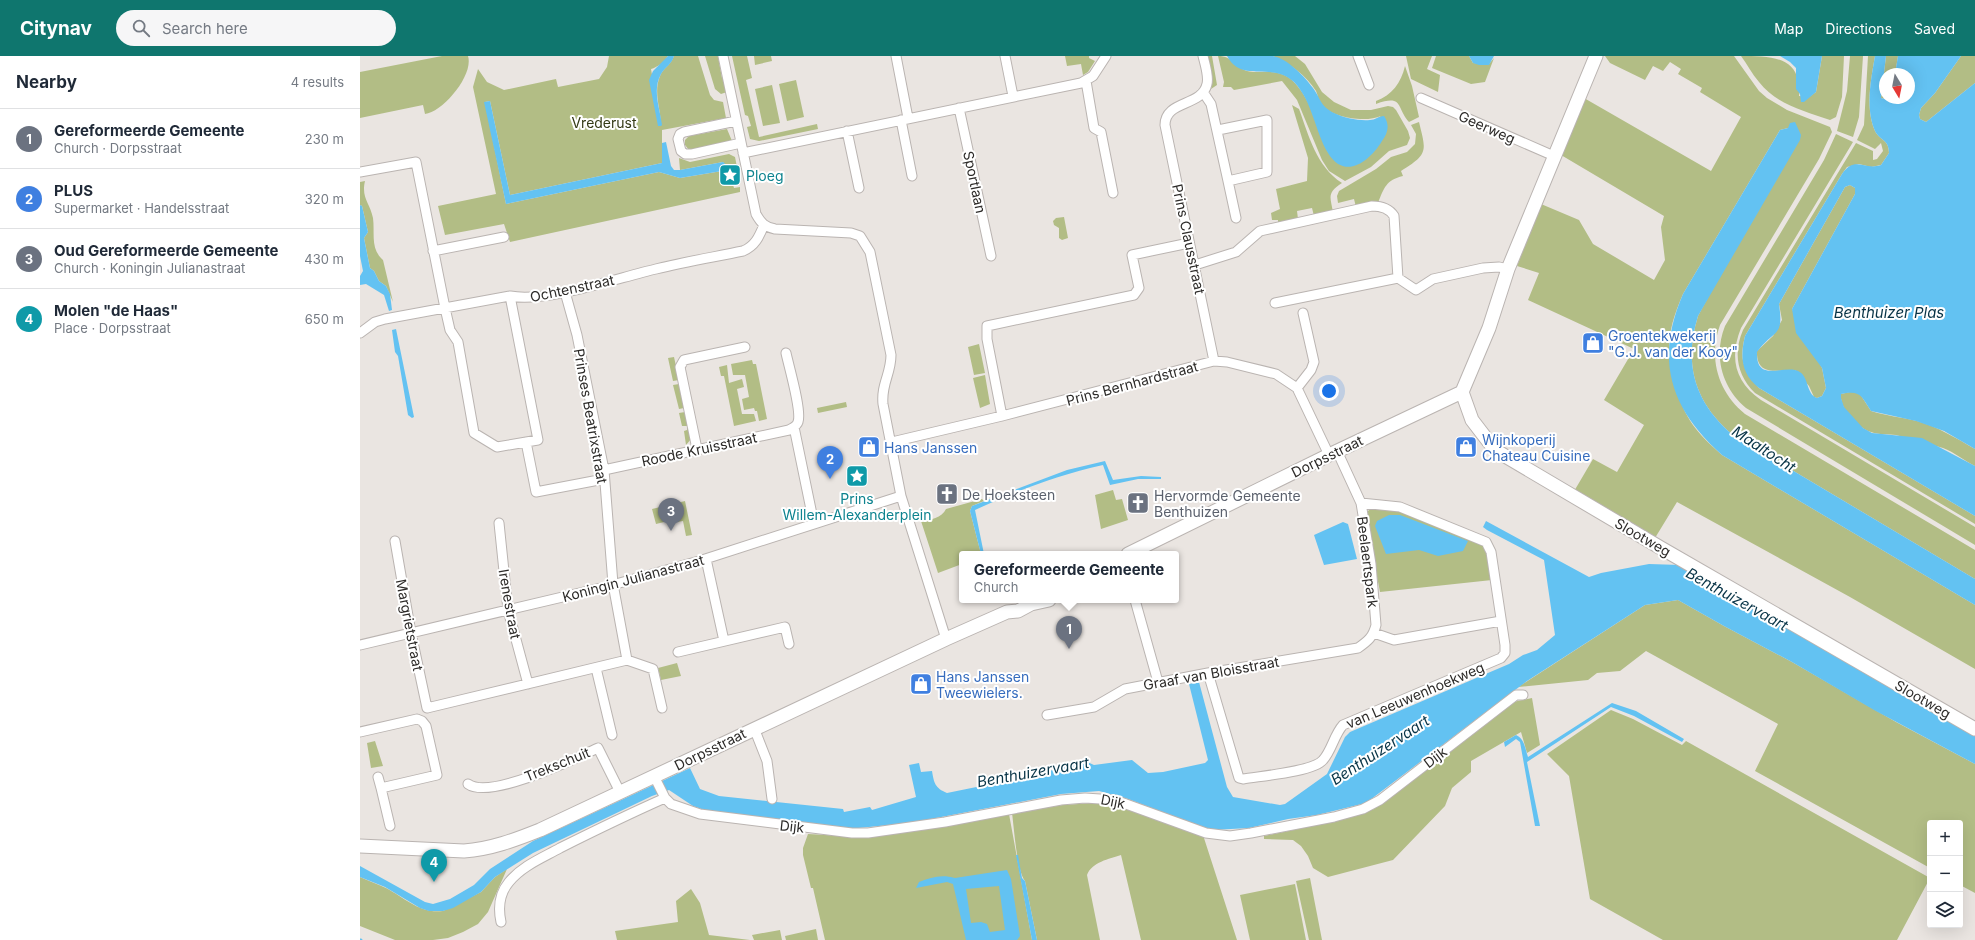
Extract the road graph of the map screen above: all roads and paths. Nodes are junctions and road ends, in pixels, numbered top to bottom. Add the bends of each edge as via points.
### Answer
1 (723, 56) edge
2 (896, 56) edge
3 (1005, 56) edge
4 (1106, 56) edge
5 (1203, 56) edge
6 (1358, 56) edge
7 (1596, 56) edge
8 (1086, 81) junction
9 (1369, 85) dead end
10 (1203, 92) junction
11 (1013, 96) junction
12 (1421, 98) dead end
13 (959, 108) junction
14 (905, 119) junction
15 (736, 121) junction
16 (1218, 130) junction
17 (847, 131) junction
18 (742, 148) junction
19 (1554, 156) junction
20 (360, 172) edge
21 (912, 176) dead end
22 (1228, 181) junction
23 (859, 188) dead end
24 (1113, 193) dead end
25 (1236, 218) dead end
26 (764, 225) junction
27 (504, 237) dead end
28 (1189, 243) junction
29 (433, 252) junction
30 (992, 256) dead end
31 (1195, 265) junction
32 (1508, 269) junction
33 (1398, 278) junction
34 (565, 292) junction
35 (510, 296) junction
36 (1275, 303) dead end
37 (444, 308) junction
38 (1303, 313) dead end
39 (360, 332) edge
40 (745, 347) dead end
41 (786, 353) dead end
42 (1214, 361) junction
43 (1297, 388) junction
44 (1462, 392) junction
45 (1002, 416) junction
46 (794, 427) junction
47 (526, 442) junction
48 (892, 442) junction
49 (697, 449) junction
50 (1333, 453) junction
51 (604, 474) junction
52 (901, 496) junction
53 (1361, 502) junction
54 (499, 523) dead end
55 (814, 524) junction
56 (395, 541) dead end
57 (1134, 551) edge
58 (706, 559) junction
59 (613, 584) junction
60 (1036, 603) edge
61 (1136, 603) edge
62 (508, 610) junction
63 (1501, 621) junction
64 (411, 633) junction
65 (1374, 633) junction
66 (946, 639) junction
67 (724, 641) junction
68 (788, 644) dead end
69 (360, 645) edge
70 (678, 652) dead end
71 (1505, 653) joint
72 (627, 660) junction
73 (596, 668) junction
74 (1208, 673) junction
75 (1158, 682) junction
76 (528, 684) junction
77 (1523, 695) dead end
78 (427, 708) junction
79 (662, 708) dead end
80 (1047, 715) dead end
81 (422, 721) junction
82 (754, 728) junction
83 (1975, 729) edge
84 (360, 732) edge
85 (612, 735) dead end
86 (378, 777) dead end
87 (655, 780) junction
88 (468, 784) dead end
89 (381, 788) junction
90 (620, 792) junction
91 (663, 796) junction
92 (772, 799) dead end
93 (390, 826) dead end
94 (360, 846) edge
95 (501, 922) dead end

1 - 15 street
2 - 14 street
3 - 11 street
4 - 8 street via 1098,71
5 - 10 street via 1208,79
6 - 9 street
7 - 19 street
8 - 11 street
8 - 24 street via 1094,128 1101,132
10 - 16 street via 1211,104
10 - 28 street, Prins Clausstraat via 1171,110 1165,118
11 - 13 street
12 - 19 street, Geerweg
13 - 14 street
13 - 30 street, Sportlaan
14 - 17 street
14 - 21 street
15 - 18 street
15 - 18 street via 684,132 678,139 681,152 685,154
16 - 22 street
16 - 22 street via 1267,120 1267,172
17 - 18 street
17 - 23 street
18 - 26 street via 756,214
19 - 32 street
20 - 29 street via 416,162
22 - 25 street
26 - 34 street, Ochtenstraat via 758,239 743,251 658,268
26 - 48 street via 775,229 851,233 860,236 866,244 870,252 891,355 891,368 882,390
27 - 29 street
28 - 31 street, Prins Clausstraat
28 - 45 street via 1132,255 1139,288 1134,295 987,326 987,339
29 - 37 street
31 - 33 street via 1236,252 1260,231 1379,206 1388,209 1394,216
31 - 42 street, Prins Clausstraat
32 - 33 street via 1483,268 1440,277 1416,290
32 - 44 street via 1489,328
33 - 36 street
34 - 35 street, Ochtenstraat via 523,299
34 - 51 street, Prinses Beatrixstraat via 577,335
35 - 37 street
35 - 47 street, Ochtenstraat via 538,440
37 - 39 street via 386,318
37 - 47 street via 450,330 458,342 474,433 497,447
38 - 43 street via 1314,362 1312,370
40 - 49 street via 684,360 680,366
41 - 46 street via 798,408 798,422
42 - 43 street, Prins Bernhardstraat via 1276,374
42 - 45 street, Prins Bernhardstraat
43 - 50 street
44 - 50 street, Dorpsstraat
44 - 83 street, Slootweg via 1472,420 1498,452
45 - 48 street, Prins Bernhardstraat
46 - 49 street, Roode Kruisstraat
46 - 55 street
47 - 51 street, Roode Kruisstraat via 536,492
48 - 52 street
49 - 51 street, Roode Kruisstraat
50 - 53 street
50 - 57 street, Dorpsstraat
51 - 59 street, Prinses Beatrixstraat
52 - 55 street, Koningin Julianastraat
52 - 66 street
53 - 63 street, Beelaertspark via 1400,507 1486,542 1491,552
53 - 65 street, Beelaertspark via 1371,564 1376,625
54 - 62 street, Irenestraat
55 - 58 street, Koningin Julianastraat
56 - 64 street, Margrietstraat
58 - 59 street, Koningin Julianastraat
58 - 67 street
59 - 62 street, Koningin Julianastraat
59 - 72 street, Prinses Beatrixstraat
60 - 66 street, Dorpsstraat via 1018,611 1007,612
61 - 75 street
62 - 64 street, Koningin Julianastraat
62 - 76 street, Irenestraat
63 - 65 street via 1394,640
63 - 71 street, Beelaertspark
64 - 69 street, Koningin Julianastraat
64 - 78 street, Margrietstraat
65 - 74 street, Graaf van Bloisstraat via 1358,648
66 - 82 street, Dorpsstraat
67 - 68 street via 784,627
67 - 70 street
71 - 74 street, van Leeuwenhoekweg via 1501,658 1343,725 1336,732 1324,760 1314,767 1243,779 1239,778
72 - 73 street
72 - 79 street via 653,669
73 - 76 street
73 - 85 street
74 - 75 street, Graaf van Bloisstraat
75 - 80 street, Graaf van Bloisstraat via 1125,689 1094,707
76 - 78 street
77 - 91 street, Dijk via 1516,695 1380,800 1363,809 1230,836 1206,833 1130,804 1100,798 1061,800 945,822 852,833 712,817 681,809
78 - 81 street
81 - 84 street via 417,719
81 - 89 street via 426,726 437,775
82 - 87 street, Dorpsstraat
82 - 92 street via 767,761
86 - 89 street
87 - 90 street, Dorpsstraat
87 - 91 street
88 - 90 street, Trekschuit via 482,788 535,776 598,748
89 - 93 street
90 - 94 street, Dorpsstraat via 540,830 482,850 446,851
91 - 95 street via 534,862 520,872 509,882 501,898 498,908

